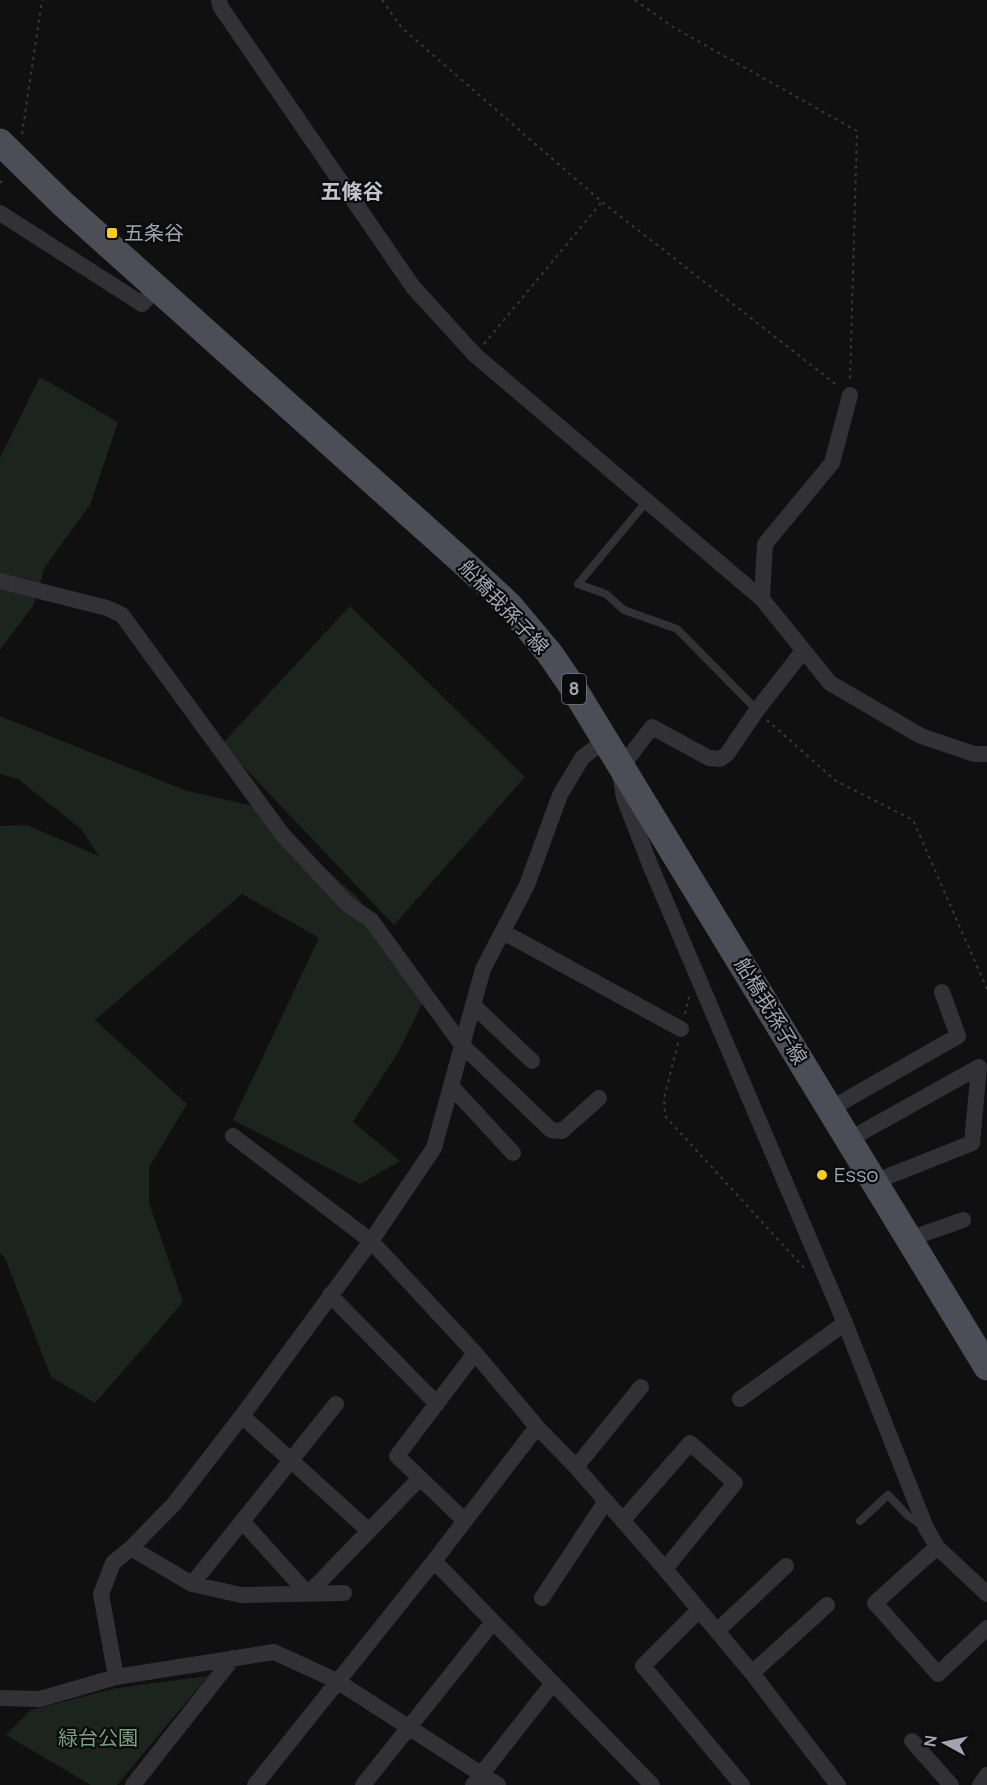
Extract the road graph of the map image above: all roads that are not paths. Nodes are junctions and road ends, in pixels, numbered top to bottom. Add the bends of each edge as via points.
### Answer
1 (219, 0) edge
2 (9, 152) edge
3 (0, 213) edge
4 (157, 288) junction
5 (850, 395) road end
6 (648, 501) junction
7 (0, 581) edge
8 (762, 599) junction
9 (803, 651) junction
10 (757, 710) junction
11 (612, 751) junction
12 (987, 754) edge
13 (502, 932) junction
14 (942, 992) dead end
15 (473, 1005) junction
16 (681, 1029) road end
17 (462, 1045) junction
18 (532, 1061) dead end
19 (451, 1086) junction
20 (599, 1098) dead end
21 (830, 1109) junction
22 (233, 1136) dead end
23 (848, 1140) junction
24 (513, 1153) dead end
25 (874, 1182) junction
26 (963, 1220) dead end
27 (909, 1239) junction
28 (371, 1242) junction
29 (330, 1295) junction
30 (845, 1323) junction
31 (475, 1353) junction
32 (987, 1367) edge
33 (641, 1387) dead end
34 (740, 1399) dead end
35 (336, 1404) dead end
36 (437, 1404) junction
37 (242, 1416) junction
38 (537, 1427) junction
39 (292, 1459) junction
40 (576, 1467) junction
41 (420, 1478) junction
42 (606, 1501) junction
43 (623, 1520) junction
44 (242, 1521) junction
45 (465, 1521) junction
46 (861, 1521) dead end
47 (926, 1528) junction
48 (369, 1531) junction
49 (937, 1547) junction
50 (131, 1548) junction
51 (434, 1561) junction
52 (786, 1566) dead end
53 (665, 1569) junction
54 (192, 1584) junction
55 (344, 1593) dead end
56 (308, 1594) junction
57 (987, 1594) edge
58 (542, 1598) dead end
59 (827, 1605) dead end
60 (699, 1610) junction
61 (493, 1622) junction
62 (987, 1628) edge
63 (717, 1630) junction
64 (233, 1658) junction
65 (752, 1673) junction
66 (116, 1677) junction
67 (337, 1681) junction
68 (553, 1683) junction
69 (0, 1698) edge
70 (408, 1727) junction
71 (912, 1741) dead end
72 (987, 1774) edge
73 (477, 1780) edge
74 (133, 1785) edge
75 (255, 1785) edge
76 (363, 1785) edge
77 (498, 1785) edge
78 (652, 1785) edge
79 (742, 1785) edge
80 (838, 1785) edge
81 (951, 1785) edge
82 (980, 1785) edge

1 - 6 street via 413,287 475,355
2 - 4 main road, 船橋我孫子線 / 8
3 - 4 street via 142,304
4 - 11 main road, 船橋我孫子線 / 8 via 509,605 550,654
5 - 8 street via 832,463 765,544
6 - 8 street
6 - 10 lane via 578,584 606,594 624,610 677,629
7 - 17 street via 122,615 282,834 348,905 371,920
8 - 9 street
9 - 10 street
9 - 12 street via 830,683 921,736 974,754
10 - 11 street via 728,754 720,759 709,758 652,727 629,757
11 - 13 street via 582,758 560,795 527,885
11 - 21 main road, 船橋我孫子線 / 8
11 - 30 street via 624,798 651,867
13 - 15 street via 483,969
13 - 16 street
14 - 21 street via 958,1036
15 - 17 street
15 - 18 street
17 - 19 street
17 - 20 street via 551,1130 562,1131
19 - 24 street
19 - 28 street via 434,1148
21 - 23 main road, 船橋我孫子線 / 8
22 - 28 street
23 - 25 main road, 船橋我孫子線 / 8
23 - 25 street via 979,1067 972,1143
25 - 27 main road, 船橋我孫子線 / 8
26 - 27 street
27 - 32 main road, 船橋我孫子線 / 8
28 - 29 street
28 - 31 street
29 - 36 street
29 - 37 street
30 - 34 street
30 - 47 street
31 - 36 street
31 - 38 street
33 - 40 street
35 - 39 street
36 - 41 street via 397,1456
37 - 39 street
37 - 50 street via 174,1503
38 - 40 street
38 - 45 street
39 - 44 street
39 - 48 street
40 - 42 street
41 - 45 street
41 - 48 street
42 - 43 street
42 - 58 street
43 - 53 street
43 - 53 street via 690,1443 735,1483
44 - 54 street
44 - 56 street
45 - 51 street
46 - 47 lane via 888,1495
47 - 49 street
48 - 56 street
49 - 57 street
49 - 62 street via 875,1603 938,1674
50 - 54 street
50 - 66 street via 113,1563 101,1594
51 - 61 street
51 - 67 street
52 - 63 street
53 - 60 street
54 - 56 street via 241,1595
55 - 56 street
59 - 65 street
60 - 63 street
60 - 79 street via 643,1665
61 - 68 street
61 - 70 street
63 - 65 street
64 - 66 street
64 - 67 street via 274,1652
64 - 74 street
65 - 80 street
66 - 69 street via 40,1699
67 - 70 street
67 - 75 street
68 - 73 street
68 - 78 street
70 - 73 street
70 - 76 street
71 - 81 street
72 - 82 street
73 - 77 street

